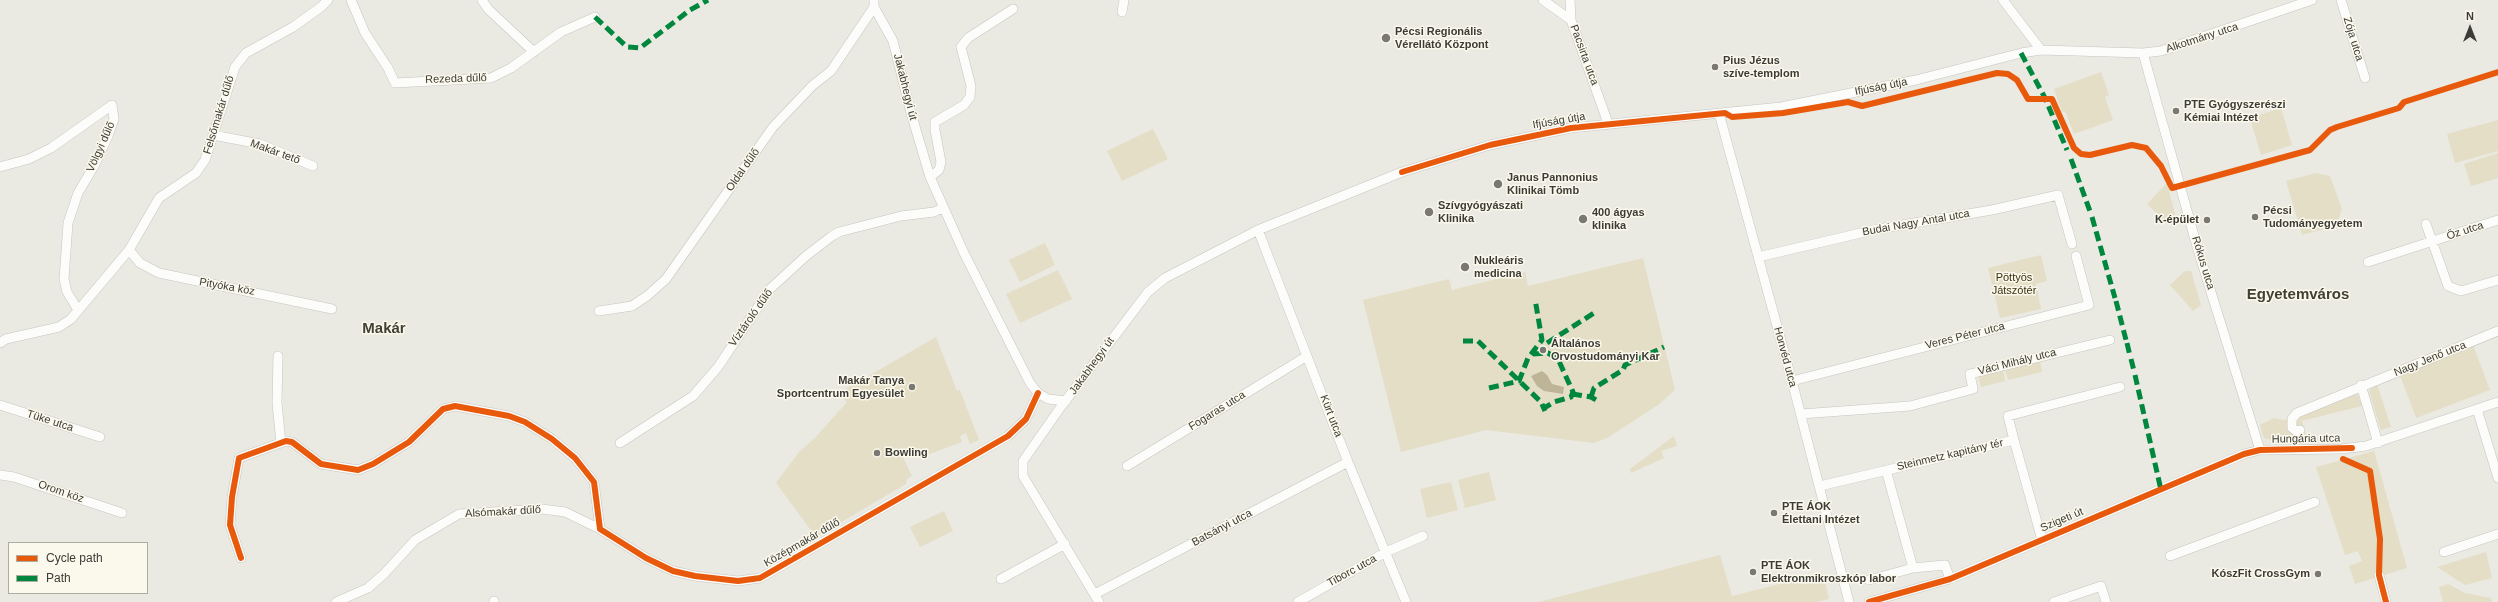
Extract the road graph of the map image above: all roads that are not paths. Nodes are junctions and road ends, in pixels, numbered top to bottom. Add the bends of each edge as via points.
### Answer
1 (328, 0) edge
2 (351, 0) edge
3 (482, 0) edge
4 (1124, 0) edge
5 (1542, 0) edge
6 (1570, 0) edge
7 (2002, 0) edge
8 (2312, 0) edge
9 (2342, 0) edge
10 (874, 4) edge
11 (1013, 9) dead end
12 (1558, 9) junction
13 (1122, 12) dead end
14 (595, 17) dead end
15 (1571, 20) junction
16 (2040, 50) junction
17 (534, 52) junction
18 (2143, 53) junction
19 (2365, 78) dead end
20 (1719, 113) junction
21 (1608, 123) junction
22 (213, 135) junction
23 (313, 166) dead end
24 (0, 167) edge
25 (930, 178) junction
26 (943, 208) junction
27 (2498, 220) edge
28 (2426, 224) dead end
29 (1258, 230) junction
30 (2431, 242) junction
31 (2072, 244) dead end
32 (129, 250) junction
33 (2076, 256) dead end
34 (1758, 258) junction
35 (2368, 262) dead end
36 (2498, 280) edge
37 (332, 309) dead end
38 (78, 310) junction
39 (600, 311) dead end
40 (2498, 331) edge
41 (2110, 340) dead end
42 (0, 343) edge
43 (278, 356) dead end
44 (1307, 356) junction
45 (1792, 381) junction
46 (2361, 385) junction
47 (2120, 387) dead end
48 (1038, 394) junction
49 (1066, 401) junction
50 (2498, 402) edge
51 (0, 405) edge
52 (2477, 409) junction
53 (1801, 414) junction
54 (2300, 430) dead end
55 (100, 437) dead end
56 (2014, 440) junction
57 (282, 443) junction
58 (620, 443) dead end
59 (2378, 443) junction
60 (2260, 450) junction
61 (1348, 462) junction
62 (1127, 466) dead end
63 (1886, 470) junction
64 (0, 475) edge
65 (2498, 478) edge
66 (1820, 486) junction
67 (2315, 502) dead end
68 (122, 513) dead end
69 (600, 529) junction
70 (2498, 534) edge
71 (1423, 536) dead end
72 (2042, 540) junction
73 (1065, 544) junction
74 (1386, 552) junction
75 (2444, 552) dead end
76 (2170, 556) dead end
77 (241, 558) dead end
78 (1914, 568) junction
79 (1001, 579) dead end
80 (1950, 579) junction
81 (1869, 580) dead end
82 (1097, 598) edge
83 (1888, 600) edge
84 (336, 602) edge
85 (1298, 602) edge
86 (1406, 602) edge
87 (1849, 602) edge
88 (1870, 602) edge
89 (2054, 602) edge
90 (2106, 602) edge
91 (2380, 602) edge
92 (2386, 602) edge

1 - 22 street, Felsőmakár dűlő via 293,27 246,53 235,67
2 - 17 street, Rezeda dűlő via 366,33 395,83 422,80 476,81 491,78
3 - 17 street via 488,9
4 - 13 street
5 - 12 street, Pacsirta utca
6 - 12 street
6 - 15 street
7 - 16 street
8 - 18 street, Alkotmány utca via 2176,48
9 - 19 street, Zója utca
10 - 25 street, Jakabhegyi út via 893,41
10 - 39 street, Oldal dűlő via 831,71 813,85 773,127 666,279 648,296 632,306
11 - 25 street, Jakabhegyi út via 968,38 961,47 971,86 970,98 964,105 935,122 942,162 939,170
12 - 15 street, Pacsirta utca
14 - 17 street, Rezeda dűlő via 561,32
15 - 21 street, Pacsirta utca
16 - 18 street, Alkotmány utca
16 - 20 street, Ifjúság útja via 1916,80 1781,107
18 - 60 street, Rókus utca via 2198,250
20 - 21 street, Ifjúság útja
20 - 34 street, Honvéd utca
21 - 29 street, Ifjúság útja via 1490,145 1402,172
22 - 23 street, Makár tető via 260,144
22 - 32 street, Felsőmakár dűlő via 205,160 196,173 159,198
24 - 38 street, Völgyi dűlő via 29,159 51,148 112,106 114,119 108,136 78,193 68,223 64,279 67,292
25 - 26 street, Jakabhegyi út
26 - 48 street, Jakabhegyi út via 1026,376
26 - 58 street, Víztároló dűlő via 934,212 901,216 832,236 770,289 718,367 693,396
27 - 30 street, Őz utca
28 - 30 street, Őz utca
29 - 44 street, Kürt utca
29 - 49 street, Jakabhegyi út via 1164,278 1156,285 1126,318
30 - 35 street, Őz utca
30 - 36 street, Őz utca via 2448,286 2461,291
31 - 34 street, Budai Nagy Antal utca via 2058,195 1992,210 1878,229
32 - 37 street, Pityóka köz via 140,263 158,273
32 - 38 street, Felsőmakár dűlő
33 - 45 street, Veres Péter utca via 2089,304
34 - 45 street, Honvéd utca
38 - 42 street, Felsőmakár dűlő via 59,327 6,339
40 - 46 street, Nagy Jenő utca
41 - 53 street, Váci Mihály utca via 1970,374 1974,389 1910,406
43 - 57 street via 277,403
44 - 61 street, Kürt utca
44 - 62 street, Fogaras utca
45 - 53 street, Honvéd utca
46 - 54 street, Nagy Jenő utca via 2297,413 2292,419 2292,428
46 - 59 street
47 - 56 street, Steinmetz kapitány tér via 2008,416
48 - 49 street, Jakabhegyi út via 1048,399
48 - 69 street, Középmakár dűlő via 1026,419 1008,436 760,578 738,581 673,571
49 - 73 street via 1023,461 1023,476
50 - 52 street, Hungária utca
51 - 55 street, Tüke utca
52 - 59 street, Hungária utca
52 - 65 street
53 - 66 street, Honvéd utca
56 - 63 street, Steinmetz kapitány tér
56 - 72 street
57 - 69 street via 292,442 321,464 358,470 373,464 408,442 448,407 462,406 509,416 525,422 552,439 575,458 589,474 596,492
57 - 77 street via 238,458 230,525
59 - 60 street, Hungária utca via 2341,449
60 - 72 street, Szigeti út via 2226,460
61 - 74 street, Kürt utca
61 - 82 street, Batsányi utca
63 - 66 street, Steinmetz kapitány tér
63 - 78 street
64 - 68 street, Orom köz via 14,477
66 - 87 street, Honvéd utca
67 - 76 street
69 - 84 street, Alsómakár dűlő via 565,512 542,509 459,514 415,540 368,588
70 - 75 street
71 - 74 street, Tiborc utca
72 - 80 street, Szigeti út
73 - 79 street
73 - 82 street
74 - 85 street, Tiborc utca
74 - 86 street, Kürt utca
78 - 80 street via 1945,565
78 - 81 street
80 - 83 street, Szigeti út
83 - 88 street, Szigeti út
89 - 90 street via 2101,586
91 - 92 street via 2379,576

